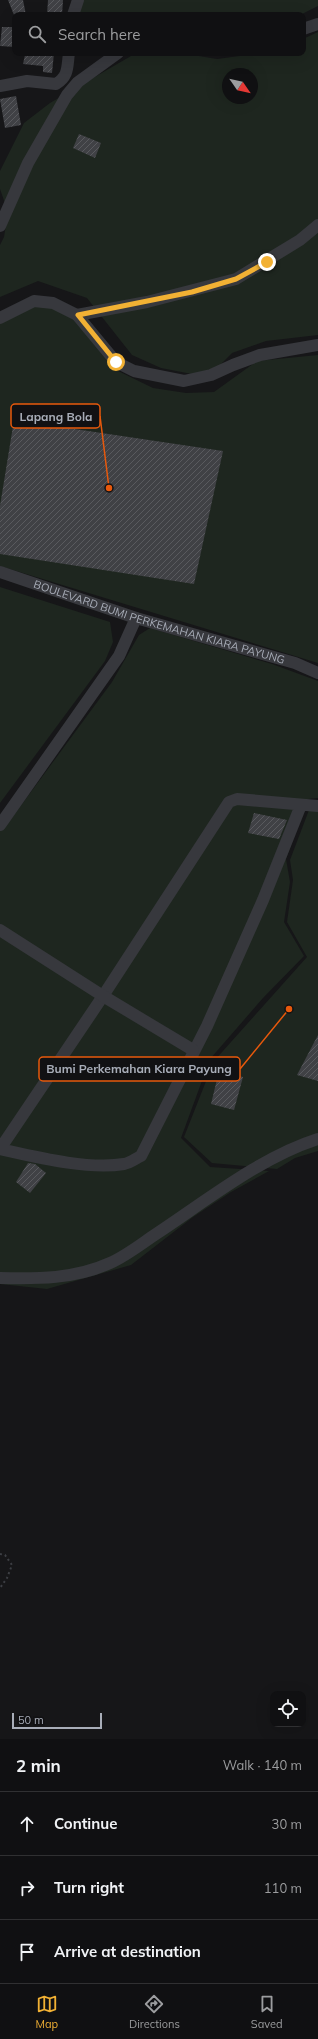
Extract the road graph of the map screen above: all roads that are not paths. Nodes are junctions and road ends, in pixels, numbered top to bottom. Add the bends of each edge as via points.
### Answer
1 (78, 0) edge
2 (74, 12) edge
3 (318, 24) edge
4 (306, 28) edge
5 (69, 56) edge
6 (114, 56) edge
7 (0, 86) edge
8 (0, 199) edge
9 (7, 211) junction
10 (318, 225) edge
11 (0, 226) edge
12 (78, 315) junction
13 (0, 318) edge
14 (318, 345) edge
15 (0, 572) edge
16 (136, 618) junction
17 (318, 672) edge
18 (301, 805) junction
19 (318, 806) edge
20 (0, 825) edge
21 (0, 930) edge
22 (103, 996) junction
23 (193, 1050) junction
24 (318, 1139) edge
25 (0, 1278) edge

1 - 2 street
3 - 4 street
5 - 7 street via 65,77 56,84 27,81
6 - 9 street via 78,82 67,95 28,163
8 - 9 street
9 - 11 street
10 - 12 street via 300,240 236,279 148,302
12 - 13 street via 53,303 34,301
12 - 14 street via 116,362 134,371 184,381 211,375 260,355
15 - 16 street, BOULEVARD BUMI PERKEMAHAN KIARA PAYUNG
16 - 17 street, BOULEVARD BUMI PERKEMAHAN KIARA PAYUNG via 295,663
16 - 20 street via 119,656
18 - 19 street
18 - 22 street via 237,799 229,802
18 - 23 street via 263,900 207,1026
21 - 22 street
22 - 23 street
22 - 23 street via 0,1149 50,1160 96,1165 124,1164 132,1161 141,1156
24 - 25 street via 285,1153 248,1174 110,1263 66,1276

